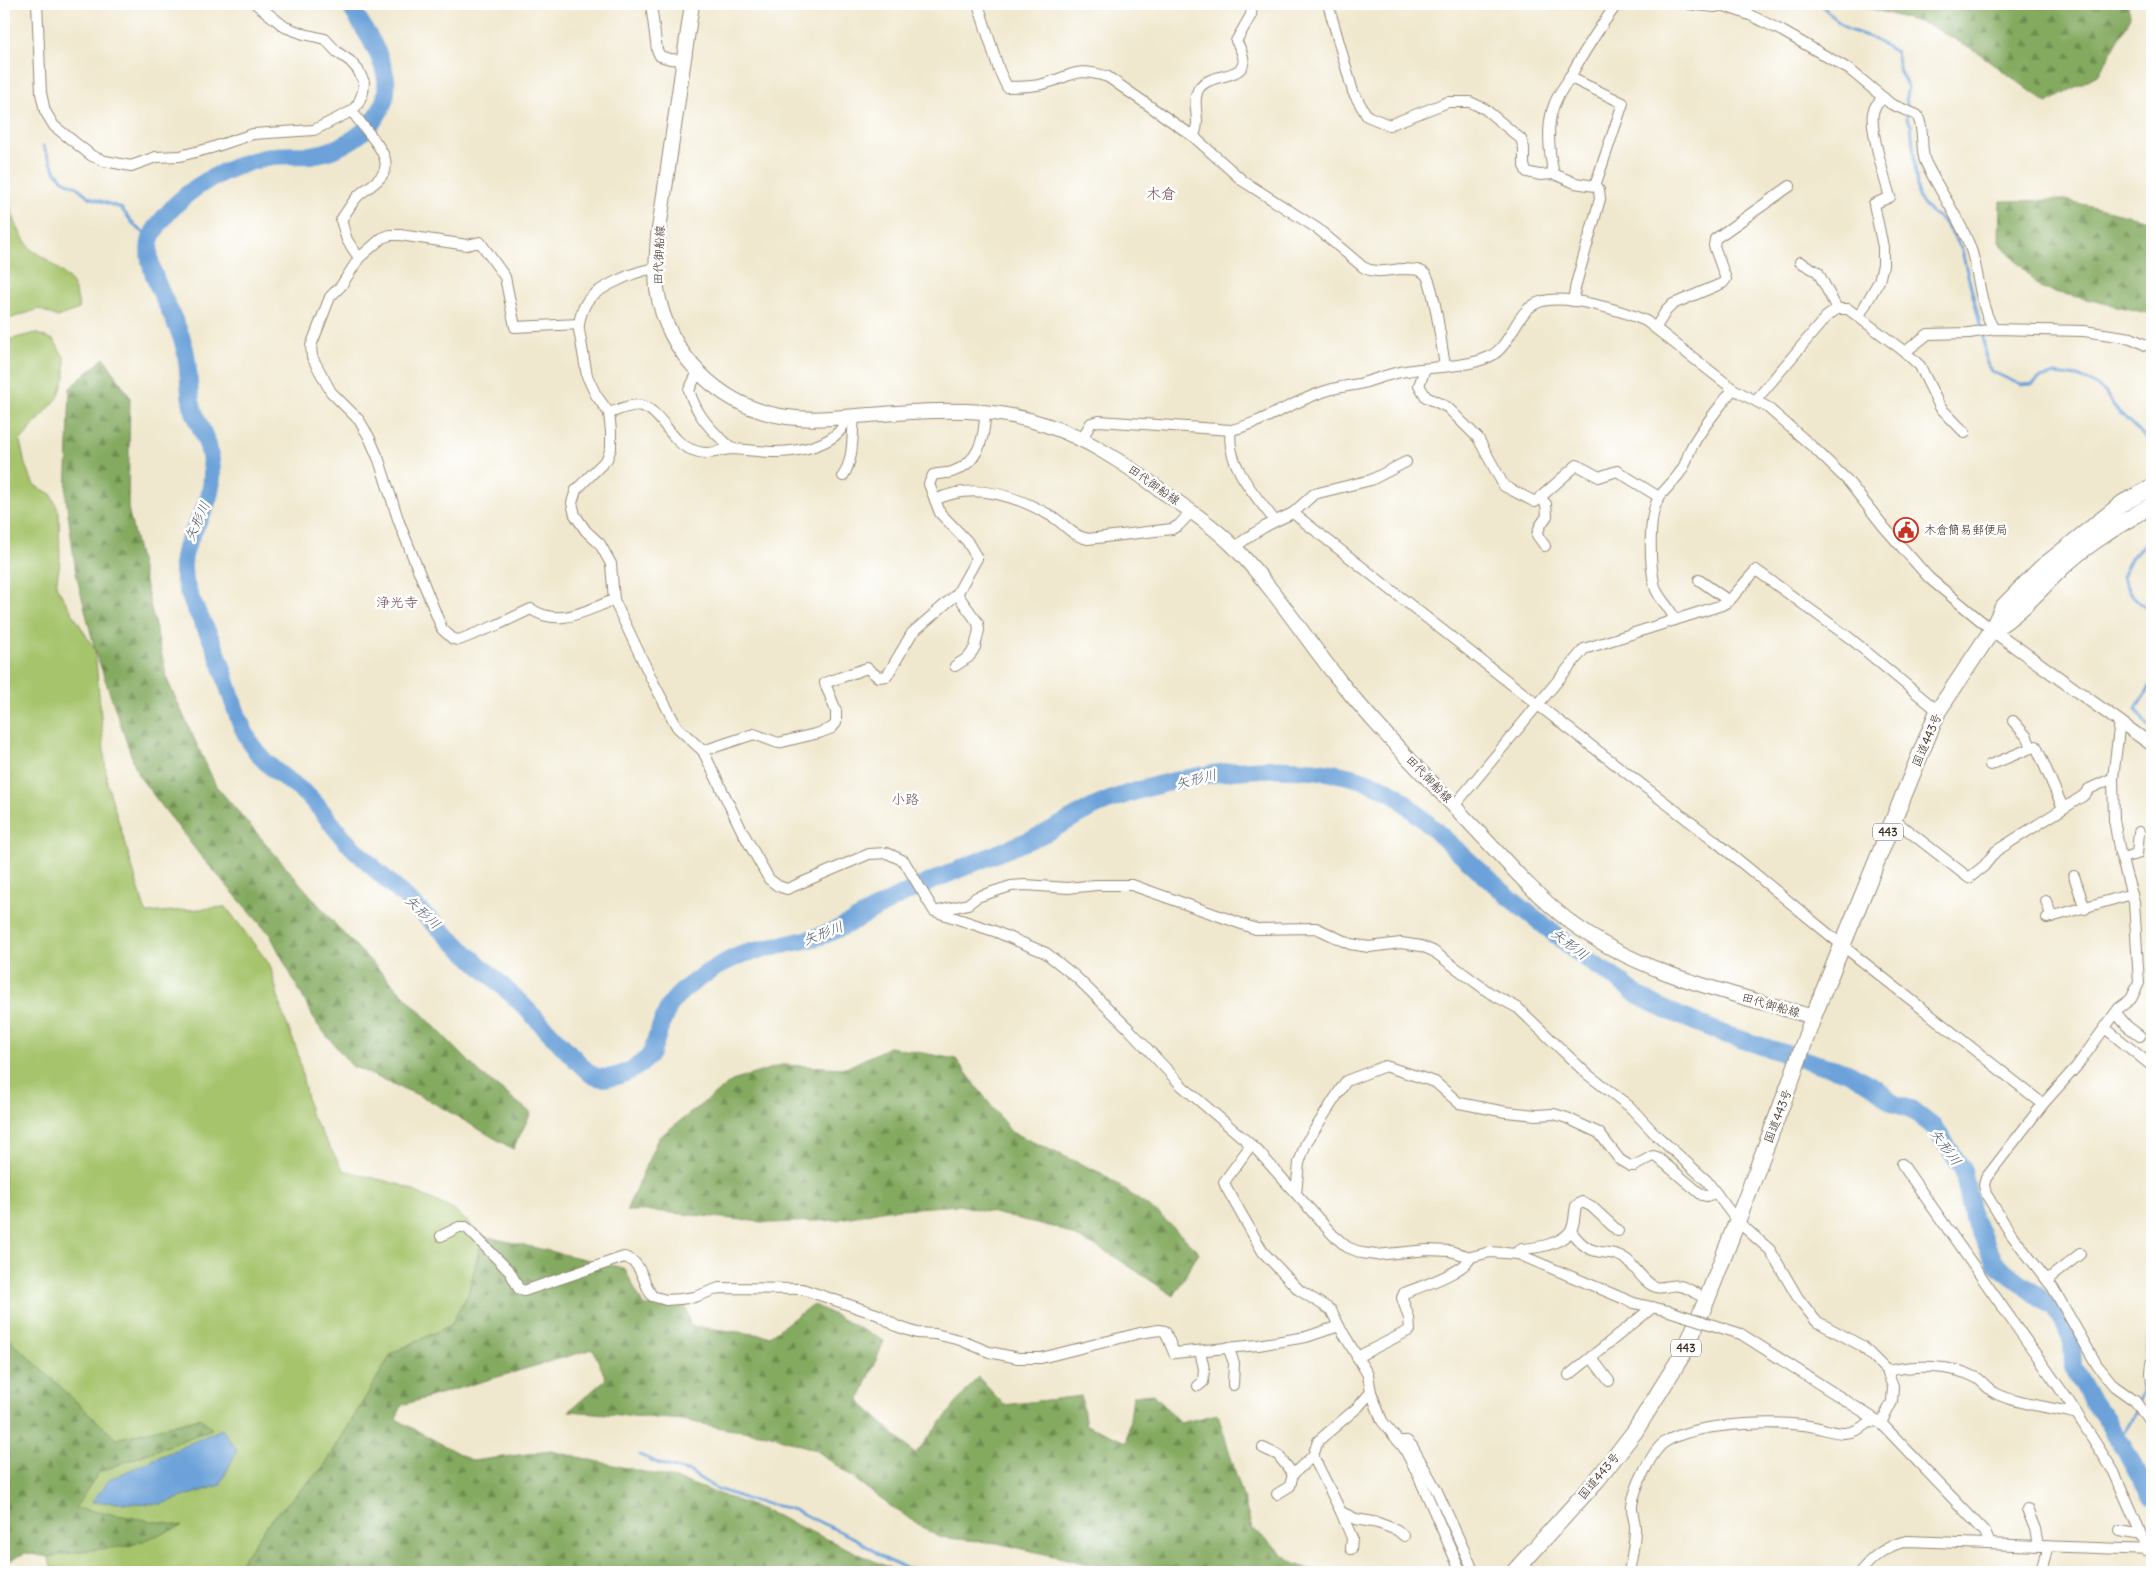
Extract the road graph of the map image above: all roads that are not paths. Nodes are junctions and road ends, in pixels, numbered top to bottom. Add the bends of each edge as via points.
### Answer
1 (37, 4) edge
2 (256, 4) edge
3 (651, 4) edge
4 (692, 4) edge
5 (978, 4) edge
6 (1252, 4) edge
7 (1328, 4) edge
8 (1617, 4) edge
9 (1688, 4) edge
10 (1723, 4) edge
11 (683, 60) junction
12 (1569, 77) junction
13 (1884, 98) junction
14 (352, 111) junction
15 (1194, 137) junction
16 (1554, 174) junction
17 (1595, 186) junction
18 (1790, 186) dead end
19 (359, 258) junction
20 (1800, 262) dead end
21 (656, 268) junction
22 (1574, 301) junction
23 (1838, 309) junction
24 (1859, 316) junction
25 (578, 324) junction
26 (1656, 327) junction
27 (1992, 330) junction
28 (2152, 348) edge
29 (1906, 352) junction
30 (1445, 366) junction
31 (1423, 368) junction
32 (698, 372) junction
33 (1733, 389) junction
34 (1756, 400) junction
35 (985, 412) junction
36 (609, 413) junction
37 (850, 417) junction
38 (1231, 430) junction
39 (1965, 433) dead end
40 (1082, 438) junction
41 (733, 449) junction
42 (1406, 462) dead end
43 (843, 476) dead end
44 (2152, 487) edge
45 (1659, 497) junction
46 (1540, 498) junction
47 (935, 500) junction
48 (2152, 504) edge
49 (1192, 511) junction
50 (1293, 513) junction
51 (1275, 521) junction
52 (1545, 546) dead end
53 (1235, 548) junction
54 (1699, 580) dead end
55 (957, 594) junction
56 (614, 600) junction
57 (1729, 601) junction
58 (1674, 619) junction
59 (1992, 630) junction
60 (955, 666) dead end
61 (1538, 705) junction
62 (1938, 711) junction
63 (2013, 721) dead end
64 (2120, 721) junction
65 (2151, 742) edge
66 (2031, 748) junction
67 (703, 752) junction
68 (1990, 765) dead end
69 (2113, 778) junction
70 (1454, 806) junction
71 (2062, 808) junction
72 (1894, 819) junction
73 (2139, 832) dead end
74 (2122, 858) junction
75 (2074, 876) dead end
76 (2132, 894) junction
77 (2046, 901) dead end
78 (934, 909) junction
79 (2086, 909) junction
80 (1843, 946) junction
81 (2116, 1013) junction
82 (1813, 1017) junction
83 (2105, 1028) junction
84 (2140, 1036) dead end
85 (2152, 1066) edge
86 (2043, 1104) junction
87 (1251, 1144) junction
88 (1902, 1164) dead end
89 (1716, 1192) junction
90 (1296, 1193) junction
91 (1737, 1222) junction
92 (1571, 1230) junction
93 (1618, 1231) dead end
94 (441, 1236) dead end
95 (1518, 1254) junction
96 (2080, 1254) dead end
97 (1471, 1257) junction
98 (2047, 1280) junction
99 (1707, 1299) junction
100 (1653, 1307) junction
101 (1339, 1326) junction
102 (1228, 1347) junction
103 (1200, 1351) junction
104 (1357, 1357) junction
105 (1591, 1357) junction
106 (1887, 1371) junction
107 (1569, 1375) dead end
108 (1609, 1381) dead end
109 (1233, 1385) dead end
110 (1198, 1386) dead end
111 (1371, 1392) junction
112 (2077, 1414) junction
113 (1881, 1423) junction
114 (2152, 1425) edge
115 (1398, 1441) junction
116 (1263, 1448) dead end
117 (1313, 1456) junction
118 (1293, 1474) junction
119 (1277, 1494) dead end
120 (2026, 1510) dead end
121 (1341, 1512) junction
122 (2120, 1531) dead end
123 (2141, 1535) junction
124 (1404, 1536) dead end
125 (1990, 1544) junction
126 (2043, 1546) junction
127 (1351, 1549) dead end
128 (2149, 1550) edge
129 (1461, 1572) edge
130 (1474, 1572) edge
131 (1514, 1572) edge
132 (1629, 1572) edge
133 (1860, 1572) edge
134 (2039, 1572) edge

1 - 14 street via 45,111 54,126 70,140 105,161 131,166 156,157 180,156 211,148 253,134 314,130
2 - 14 street via 285,27 325,39 358,70 364,82 363,92
3 - 11 street via 660,56
4 - 11 main road, 田代御船線
5 - 15 street via 998,70 1007,87 1042,84 1079,71 1095,73 1108,77
6 - 15 street via 1251,15 1236,40 1244,58 1242,64 1234,74 1205,82 1198,91 1198,124
7 - 16 street via 1353,92 1367,116 1389,125 1448,102 1470,102 1485,109 1521,139 1527,172
8 - 12 street
9 - 10 street via 1715,7
10 - 13 street via 1815,49 1850,70
11 - 21 main road, 田代御船線
12 - 16 street via 1554,104 1550,119
12 - 17 street via 1623,103
13 - 24 street via 1872,114 1890,198 1874,204 1884,255 1879,280
13 - 27 street via 1919,119 1925,161 1968,242
14 - 19 street via 378,146 385,159 386,170 381,180 358,196 341,220 347,240
15 - 30 street via 1243,180 1318,229 1363,267 1378,272 1419,270 1426,276 1433,296
16 - 17 street via 1575,183
17 - 22 street via 1600,199
18 - 26 street via 1715,239 1714,246 1726,279 1723,283 1673,304
19 - 25 street via 390,235 467,245 480,242 505,277 515,327
19 - 56 street via 330,297 311,346 312,357 331,392 359,420 369,437 442,629 459,640 531,609 542,617 563,618
20 - 23 street via 1818,272
21 - 25 street via 633,273 586,302
21 - 32 main road, 田代御船線 via 657,290 671,334
22 - 26 street via 1632,314
22 - 30 street via 1553,300 1528,307 1496,352 1483,359
23 - 24 street via 1848,309
23 - 34 street via 1826,317
24 - 29 street
25 - 36 street via 587,376
26 - 33 street
27 - 28 street via 2084,331 2130,338
27 - 29 street via 1928,334
29 - 39 street via 1920,366 1940,406
30 - 31 street
31 - 38 street via 1329,390 1298,401 1249,426
31 - 46 street via 1419,386 1422,392 1447,407 1466,424 1484,448 1504,486 1534,502
32 - 37 main road, 田代御船線 via 721,391 753,409 786,417
32 - 41 street via 689,390 692,402 706,425
33 - 34 street
33 - 45 street via 1691,448 1683,467
34 - 59 street via 1847,480 1929,578
35 - 37 main road, 田代御船線 via 932,410
35 - 40 main road, 田代御船線 via 1012,416
35 - 47 street via 981,444 970,462 954,471 930,477
36 - 41 street via 640,405 648,408 680,444 690,449 708,454
36 - 56 street via 611,448 607,459 576,490 572,503 575,515 600,544 611,564
37 - 41 street via 836,436 798,450
37 - 43 street via 850,456
38 - 40 street via 1099,421 1091,423
38 - 51 street via 1229,445 1237,464 1254,495
40 - 49 main road, 田代御船線
42 - 50 street via 1371,480 1314,494
44 - 59 highway, 国道443号 / 443 via 2123,503 2040,569 2003,607
45 - 46 street via 1617,471 1599,477 1577,465
45 - 58 street via 1653,520 1650,558 1658,594
46 - 52 street via 1546,504 1547,516 1537,535
47 - 49 street via 963,491 1003,494 1054,517 1072,534 1088,539 1172,529
47 - 55 street via 944,518 967,541 977,558
48 - 59 highway, 国道443号 / 443 via 2070,560 2013,617
49 - 53 main road, 田代御船線
50 - 51 street
50 - 61 street
51 - 53 street
53 - 70 main road, 田代御船線 via 1274,591 1335,675
54 - 57 street
55 - 60 street via 978,623 979,630 969,657
55 - 67 street via 912,634 887,676 878,677 867,668 825,683 836,711 836,723 832,728 778,743 754,734
56 - 67 street via 677,727
57 - 58 street
57 - 62 street via 1756,570 1851,639
58 - 61 street via 1584,649
59 - 62 highway, 国道443号 / 443
59 - 64 street
61 - 70 street
61 - 80 street via 1714,840
62 - 72 highway, 国道443号 / 443
63 - 66 street via 2027,737
64 - 65 street
64 - 69 street
66 - 68 street
66 - 71 street via 2036,746
67 - 78 street via 742,831 769,879 778,886 787,889 869,854 887,852 904,861
69 - 71 street
69 - 74 street via 2114,820
70 - 82 main road, 田代御船線 via 1568,921 1618,953 1664,973
71 - 72 street via 1996,851 1969,878
72 - 80 highway, 国道443号 / 443
73 - 74 street via 2137,854
74 - 76 street
75 - 79 street
76 - 79 street
76 - 81 street via 2139,983 2131,999
77 - 79 street via 2049,917
78 - 87 street via 1046,953 1128,1028 1182,1086
78 - 89 street via 968,904 977,897 1011,886 1068,888 1132,884 1256,929 1316,928 1350,944 1421,946 1518,1008 1587,1074 1628,1106
80 - 82 highway, 国道443号 / 443
80 - 86 street
81 - 83 street
81 - 84 street
82 - 91 highway, 国道443号 / 443
83 - 85 street
83 - 86 street
86 - 98 street via 1986,1178 1984,1185 1986,1194 2011,1234
87 - 90 street
87 - 101 street via 1224,1182 1226,1187 1263,1252 1299,1290 1330,1310
88 - 112 street
89 - 90 street via 1702,1195 1657,1157 1634,1166 1624,1164 1598,1133 1567,1118 1459,1103 1435,1082 1385,1066 1346,1081 1306,1143 1299,1162
89 - 91 street
90 - 97 street via 1333,1236 1362,1253 1376,1255 1426,1250 1450,1251
91 - 99 highway, 国道443号 / 443
91 - 106 street via 1770,1250 1798,1298 1816,1321 1862,1346
92 - 93 street via 1576,1206 1582,1202 1591,1206
92 - 95 street via 1552,1243 1522,1248
92 - 99 street via 1587,1248 1598,1253 1619,1255 1658,1288 1682,1286
94 - 103 street via 466,1227 524,1291 624,1257 638,1265 652,1296 666,1300 695,1297 720,1288 802,1289 879,1315 896,1326 917,1333 935,1334 1018,1358 1042,1358 1160,1330 1165,1331 1174,1353
95 - 97 street via 1490,1252
95 - 100 street via 1634,1303
96 - 98 street
97 - 104 street via 1454,1271 1404,1293 1402,1298 1410,1330
98 - 114 street via 2097,1365 2114,1386 2135,1401
99 - 131 highway, 国道443号 / 443 via 1684,1352 1635,1431 1597,1480
100 - 105 street
100 - 113 street, bridge via 1741,1334
101 - 102 street via 1306,1337
101 - 104 street
102 - 103 street
102 - 109 street via 1234,1363
103 - 110 street via 1204,1369 1203,1382
104 - 111 street via 1368,1375
105 - 107 street
105 - 108 street
106 - 112 street via 1908,1367 1956,1370 1977,1379 1994,1393
106 - 113 street via 1893,1387 1892,1402
111 - 115 street via 1382,1421
111 - 117 street via 1318,1441
112 - 123 street via 2114,1472
113 - 125 street via 1985,1532
113 - 132 street via 1870,1422 1851,1433 1804,1425 1752,1424 1708,1428 1665,1442 1654,1452 1646,1467 1632,1505 1635,1526
115 - 129 street via 1429,1498
115 - 130 street via 1407,1441 1412,1446 1437,1491
116 - 118 street via 1278,1455
117 - 118 street
117 - 121 street
118 - 119 street via 1290,1486
120 - 126 street
121 - 124 street via 1356,1520 1397,1530
121 - 127 street via 1352,1538
122 - 123 street
123 - 128 street
125 - 126 street
125 - 133 street via 1906,1542 1892,1545 1872,1558
126 - 128 street
126 - 134 street

